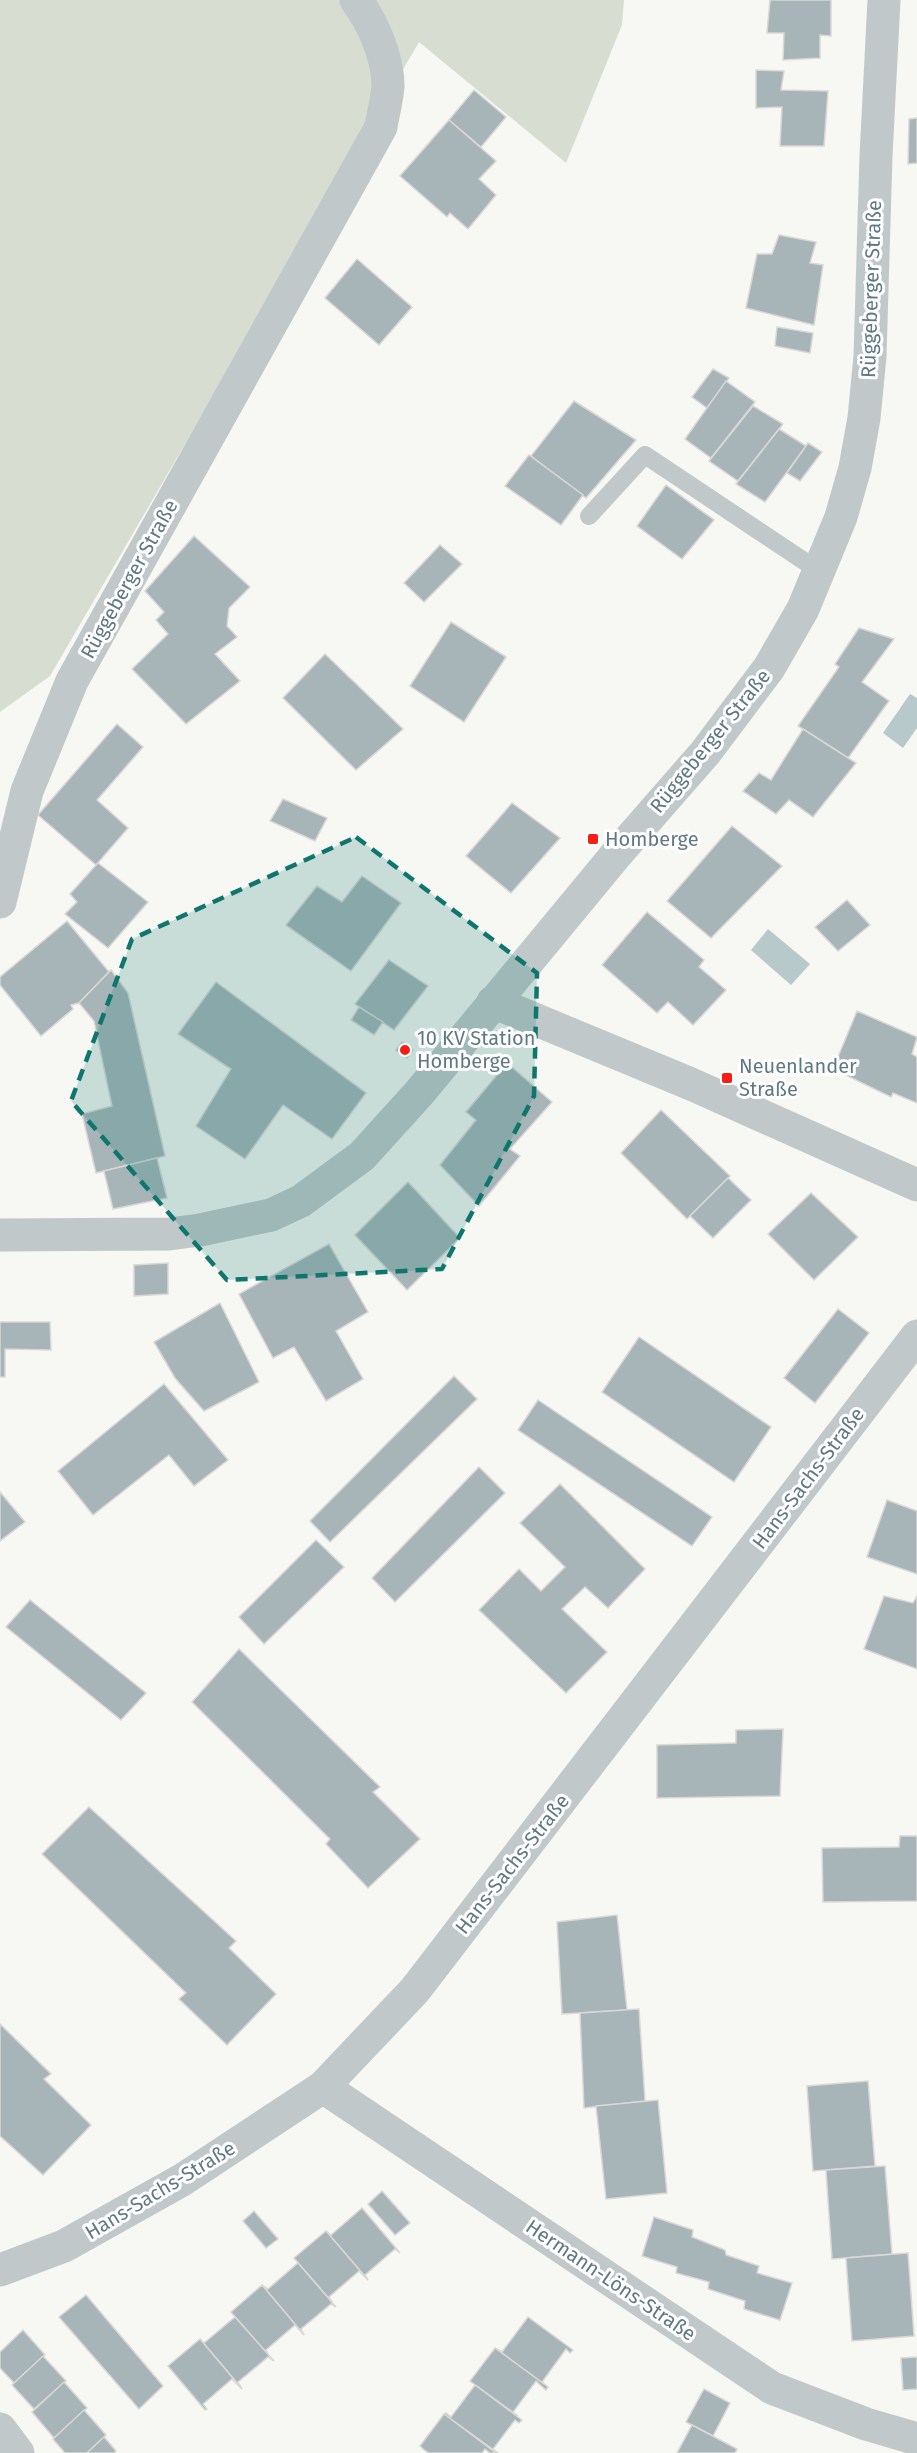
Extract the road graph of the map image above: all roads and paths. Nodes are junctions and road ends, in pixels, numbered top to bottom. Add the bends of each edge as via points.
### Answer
1 (356, 0) edge
2 (884, 0) edge
3 (589, 516) dead end
4 (819, 571) junction
5 (0, 902) edge
6 (493, 1002) junction
7 (917, 1185) edge
8 (0, 1235) edge
9 (917, 1336) edge
10 (323, 2087) junction
11 (0, 2270) edge
12 (0, 2429) edge
13 (917, 2439) edge
14 (18, 2453) edge

1 - 5 street, Rüggeberger Straße via 386,63 388,87 381,127 72,681 27,791
2 - 4 street, Rüggeberger Straße via 870,356 864,417 844,507
3 - 4 lane via 645,455
4 - 6 street, Rüggeberger Straße via 803,609 769,668 705,753
6 - 7 street via 691,1084
6 - 8 street, Rüggeberger Straße via 362,1156 301,1201 271,1215 190,1232
9 - 10 street, Hans-Sachs-Straße via 415,1990
10 - 11 street, Hans-Sachs-Straße via 182,2180 64,2246
10 - 13 street, Hermann-Löns-Straße via 771,2388
12 - 14 street

